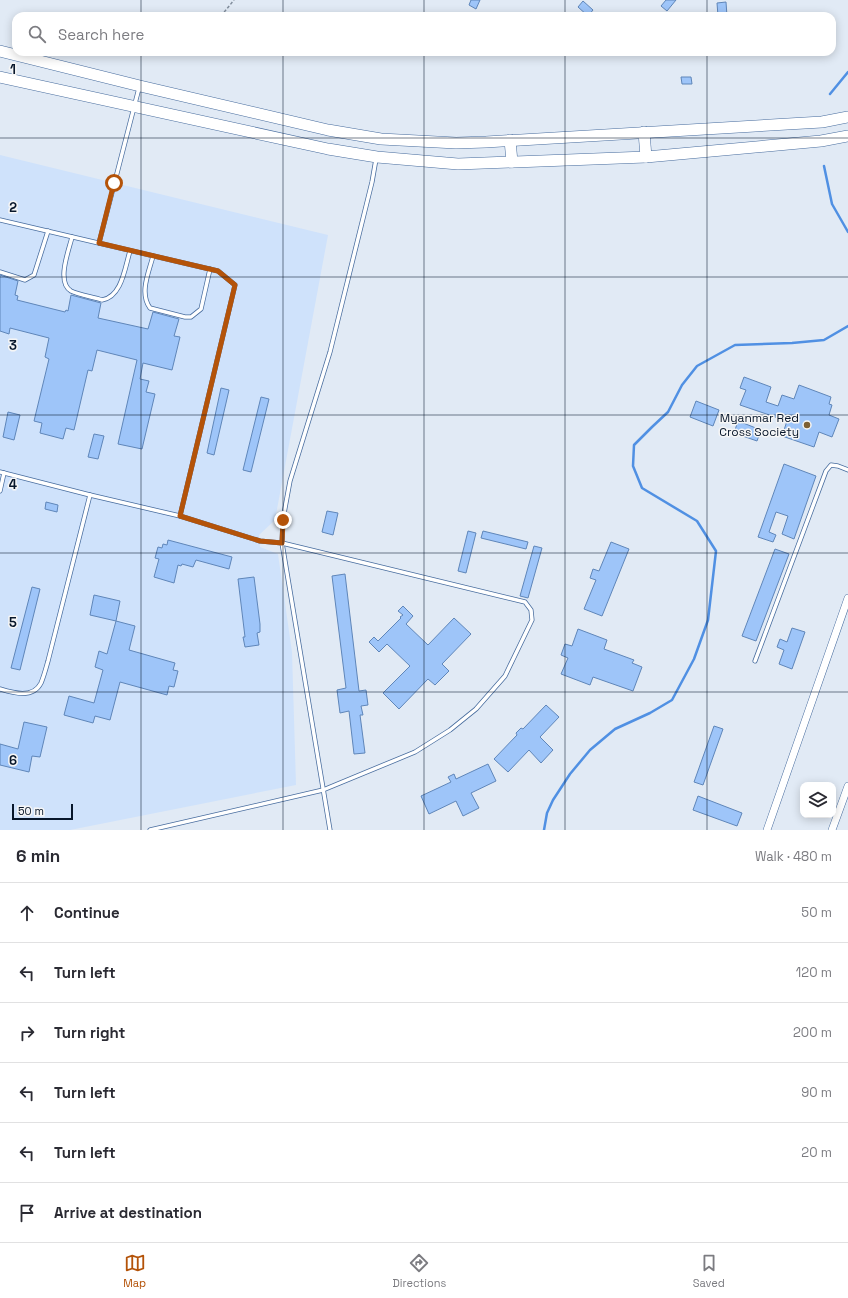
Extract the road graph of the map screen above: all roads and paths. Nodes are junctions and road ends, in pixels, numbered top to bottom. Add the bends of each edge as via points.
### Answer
1 (234, 0) edge
2 (224, 12) edge
3 (0, 51) edge
4 (12, 54) edge
5 (20, 56) edge
6 (0, 77) edge
7 (140, 86) junction
8 (135, 106) junction
9 (848, 117) edge
10 (644, 132) junction
11 (848, 136) edge
12 (510, 140) junction
13 (646, 156) junction
14 (377, 157) junction
15 (512, 162) junction
16 (0, 220) edge
17 (48, 231) junction
18 (72, 237) junction
19 (99, 243) junction
20 (130, 251) junction
21 (153, 256) junction
22 (210, 269) junction
23 (0, 272) edge
24 (848, 470) edge
25 (2, 473) edge
26 (0, 491) edge
27 (90, 495) junction
28 (180, 516) junction
29 (282, 543) junction
30 (848, 598) edge
31 (755, 661) dead end
32 (0, 689) edge
33 (848, 786) edge
34 (323, 790) junction
35 (150, 830) edge
36 (330, 830) edge
37 (767, 830) edge
38 (832, 830) edge

1 - 2 path
3 - 4 main road
5 - 7 main road
6 - 8 main road
7 - 8 lane
7 - 12 main road via 328,130 381,139 456,143
8 - 14 main road via 328,149
8 - 19 lane
9 - 10 main road via 822,122
10 - 12 main road
10 - 13 main road
11 - 13 main road via 821,141
12 - 15 main road
13 - 15 main road
14 - 15 main road via 458,164
14 - 29 lane via 330,352 290,481
16 - 17 lane
17 - 18 lane
17 - 23 lane via 34,275 25,280
18 - 19 lane
18 - 20 lane via 63,274 66,286 71,291 102,300 118,290
19 - 20 lane
20 - 21 lane
21 - 22 lane
21 - 22 lane via 144,294 147,304 150,308 185,317 191,317 201,309
22 - 28 lane via 218,271 235,285
24 - 31 lane via 831,465 826,471
25 - 26 lane
25 - 27 lane
27 - 28 lane
27 - 32 lane via 41,684 30,693 18,694
28 - 29 lane via 260,541
29 - 34 lane
29 - 34 lane via 525,602 531,610 532,620 505,676 476,709 450,730 415,752
30 - 37 street
33 - 38 street
34 - 35 lane
34 - 36 lane

